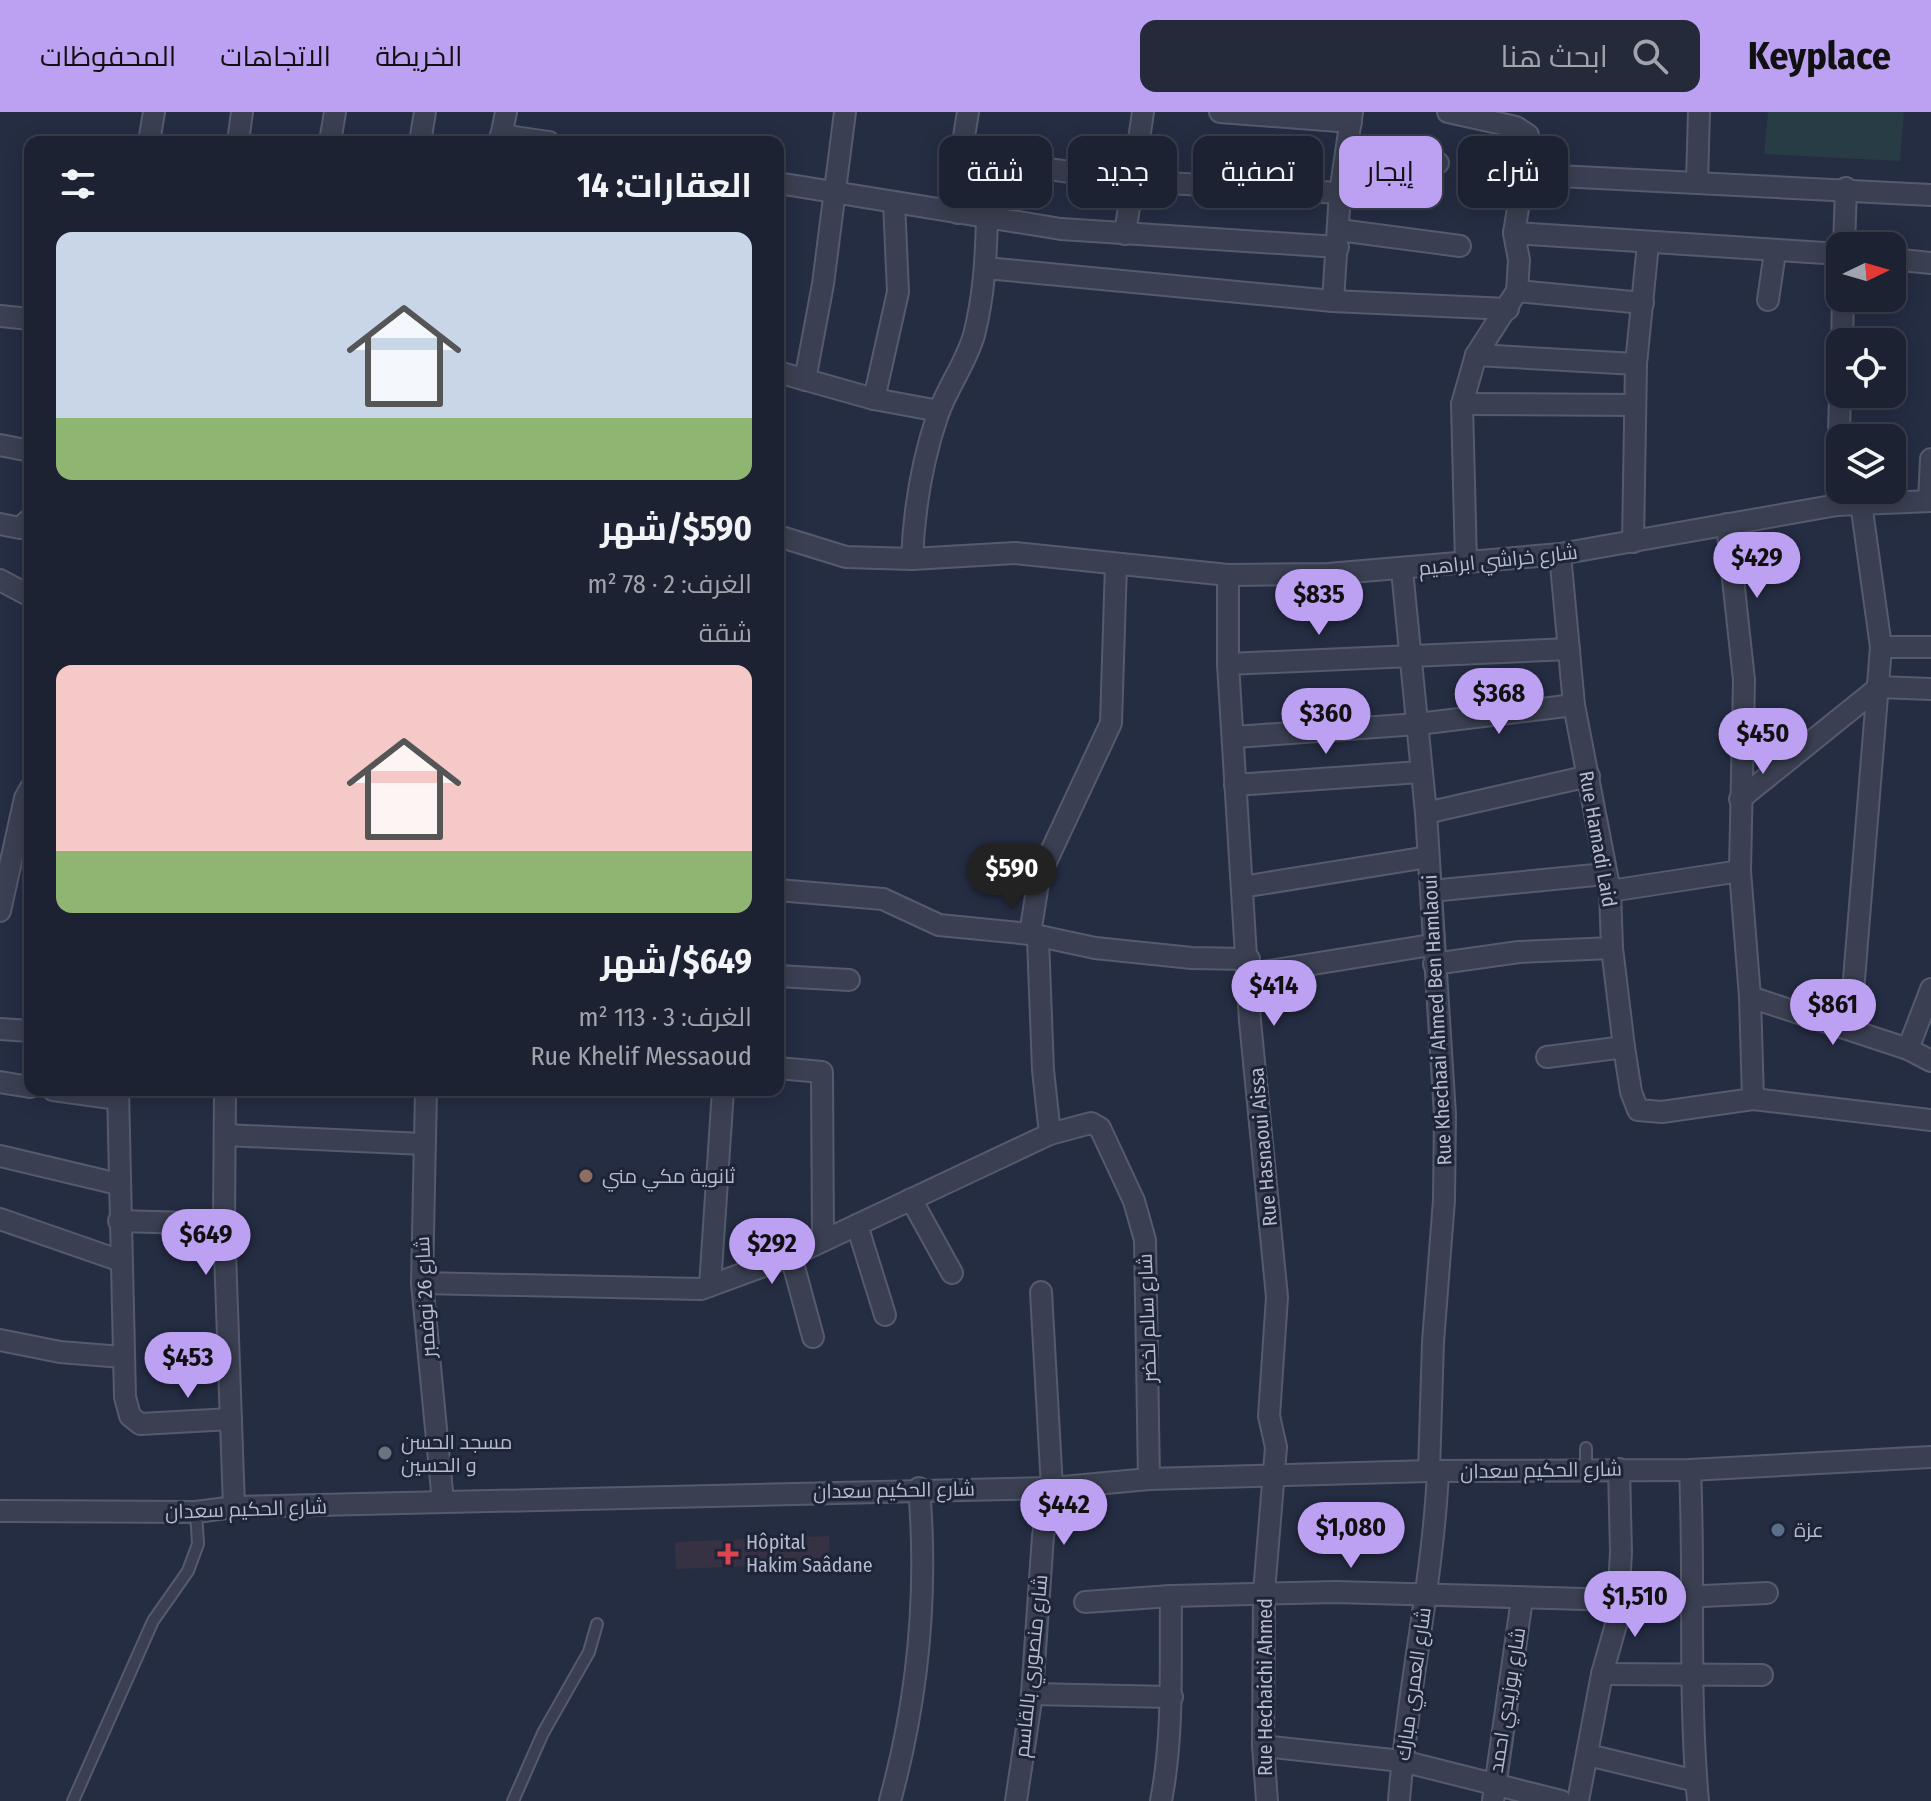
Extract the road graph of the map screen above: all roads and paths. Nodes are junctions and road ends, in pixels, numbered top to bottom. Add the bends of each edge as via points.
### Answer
1 (242, 112) edge
2 (335, 112) edge
3 (425, 112) edge
4 (506, 112) edge
5 (845, 112) edge
6 (968, 112) edge
7 (1143, 112) edge
8 (1220, 112) edge
9 (1448, 112) edge
10 (1699, 112) edge
11 (151, 113) edge
12 (1352, 117) edge
13 (149, 136) edge
14 (239, 136) edge
15 (331, 136) edge
16 (421, 136) edge
17 (500, 136) edge
18 (964, 136) edge
19 (1140, 136) edge
20 (1526, 136) edge
21 (1568, 176) edge
22 (1697, 182) junction
23 (784, 184) edge
24 (1177, 184) edge
25 (1846, 188) junction
26 (835, 193) junction
27 (1339, 193) edge
28 (1931, 195) edge
29 (894, 202) junction
30 (958, 208) edge
31 (1129, 208) edge
32 (1339, 208) edge
33 (1517, 208) edge
34 (958, 213) junction
35 (987, 218) junction
36 (1844, 232) edge
37 (1514, 233) junction
38 (1125, 234) junction
39 (1338, 238) junction
40 (1648, 244) junction
41 (1460, 246) dead end
42 (1775, 252) junction
43 (1826, 254) edge
44 (1906, 260) edge
45 (1931, 263) edge
46 (986, 268) junction
47 (1513, 300) junction
48 (1768, 300) dead end
49 (1333, 301) junction
50 (1643, 303) junction
51 (0, 316) edge
52 (24, 318) edge
53 (1476, 355) junction
54 (1636, 364) junction
55 (784, 374) edge
56 (805, 380) junction
57 (874, 399) junction
58 (1462, 404) junction
59 (1634, 405) junction
60 (1840, 408) edge
61 (939, 411) junction
62 (0, 445) edge
63 (24, 450) edge
64 (1931, 459) edge
65 (1930, 501) edge
66 (1906, 502) edge
67 (1849, 504) edge
68 (1861, 504) edge
69 (1837, 505) junction
70 (0, 524) edge
71 (24, 524) edge
72 (1727, 524) junction
73 (784, 538) edge
74 (1633, 542) junction
75 (1560, 554) junction
76 (912, 559) junction
77 (1466, 563) junction
78 (1116, 564) junction
79 (1402, 570) junction
80 (1228, 575) junction
81 (0, 580) edge
82 (24, 593) edge
83 (1881, 647) junction
84 (1931, 647) edge
85 (1569, 649) junction
86 (1412, 654) junction
87 (1228, 664) junction
88 (1879, 687) junction
89 (1931, 689) edge
90 (1574, 705) junction
91 (1418, 724) junction
92 (1232, 752) junction
93 (1420, 772) junction
94 (1589, 776) junction
95 (1235, 785) junction
96 (1740, 799) junction
97 (24, 803) edge
98 (1426, 813) junction
99 (1428, 857) junction
100 (1740, 871) junction
101 (1607, 883) junction
102 (1242, 887) junction
103 (784, 891) edge
104 (1431, 891) junction
105 (0, 911) edge
106 (1034, 937) junction
107 (1612, 948) junction
108 (1433, 955) junction
109 (1250, 967) junction
110 (784, 976) edge
111 (849, 980) dead end
112 (1931, 989) edge
113 (1750, 997) junction
114 (0, 1029) edge
115 (1850, 1029) junction
116 (24, 1031) edge
117 (1624, 1047) junction
118 (1908, 1049) junction
119 (1547, 1057) dead end
120 (1931, 1061) edge
121 (784, 1069) edge
122 (0, 1082) edge
123 (24, 1086) edge
124 (118, 1096) edge
125 (225, 1096) edge
126 (426, 1096) edge
127 (723, 1096) edge
128 (1753, 1099) junction
129 (1931, 1120) edge
130 (1050, 1134) junction
131 (225, 1135) junction
132 (424, 1144) junction
133 (0, 1156) edge
134 (118, 1184) junction
135 (911, 1199) junction
136 (0, 1219) edge
137 (119, 1221) junction
138 (224, 1224) junction
139 (857, 1225) junction
140 (823, 1240) junction
141 (791, 1256) junction
142 (121, 1261) junction
143 (952, 1273) dead end
144 (422, 1283) junction
145 (710, 1286) junction
146 (1041, 1292) dead end
147 (885, 1315) dead end
148 (813, 1337) dead end
149 (0, 1340) edge
150 (122, 1357) junction
151 (231, 1419) junction
152 (1586, 1448) dead end
153 (1931, 1457) edge
154 (1586, 1469) junction
155 (1619, 1469) junction
156 (1690, 1470) junction
157 (1433, 1471) junction
158 (1273, 1478) junction
159 (1149, 1479) junction
160 (919, 1488) junction
161 (1052, 1488) junction
162 (443, 1502) junction
163 (234, 1507) junction
164 (0, 1511) edge
165 (196, 1512) junction
166 (1264, 1592) junction
167 (1767, 1593) dead end
168 (1694, 1594) junction
169 (1426, 1595) junction
170 (1171, 1596) junction
171 (1522, 1599) junction
172 (1619, 1600) junction
173 (1085, 1602) dead end
174 (597, 1624) dead end
175 (1602, 1674) junction
176 (1762, 1675) dead end
177 (1691, 1676) junction
178 (1032, 1694) junction
179 (1172, 1697) junction
180 (1263, 1746) junction
181 (1588, 1755) junction
182 (1402, 1761) junction
183 (1494, 1791) edge
184 (1697, 1791) edge
185 (73, 1801) edge
186 (513, 1801) edge
187 (890, 1801) edge
188 (1016, 1801) edge
189 (1161, 1801) edge
190 (1267, 1801) edge
191 (1399, 1801) edge
192 (1561, 1801) edge
193 (1578, 1801) edge

1 - 14 street
2 - 15 street
3 - 16 street
4 - 17 street
5 - 26 street
6 - 18 street
7 - 19 street
8 - 12 street
9 - 20 street
10 - 22 street
11 - 13 street
21 - 22 street
22 - 25 street
23 - 26 street
24 - 27 street
25 - 28 street
25 - 36 street
26 - 29 street
26 - 56 street
29 - 34 street
29 - 57 street via 898,292
30 - 34 street
31 - 38 street
32 - 39 street
33 - 37 street
34 - 35 street
35 - 38 street
35 - 46 street
37 - 40 street
37 - 47 street via 1519,260
38 - 39 street
39 - 41 street
39 - 49 street
40 - 42 street
40 - 50 street
42 - 43 street
42 - 48 street
44 - 45 street
46 - 49 street
46 - 61 street via 973,338
47 - 49 street
47 - 50 street
47 - 53 street
50 - 54 street
51 - 52 street
53 - 54 street
53 - 58 street
54 - 59 street
55 - 56 street
56 - 57 street
57 - 61 street
58 - 59 street
58 - 77 street
59 - 74 street
60 - 69 street
61 - 76 street via 916,501
62 - 63 street
64 - 65 street
65 - 66 street, شارع خراشي ابراهيم
67 - 69 street, شارع خراشي ابراهيم
68 - 83 street
69 - 72 street, شارع خراشي ابراهيم
70 - 71 street
72 - 74 street, شارع خراشي ابراهيم
72 - 96 street via 1744,680
73 - 76 street, شارع خراشي ابراهيم via 846,557
74 - 75 street, شارع خراشي ابراهيم
75 - 77 street, شارع خراشي ابراهيم
75 - 85 street, Rue Hamadi Laid
76 - 78 street, شارع خراشي ابراهيم via 1015,553
77 - 79 street, شارع خراشي ابراهيم
78 - 80 street, شارع خراشي ابراهيم
78 - 106 street via 1111,723 1039,877
79 - 80 street, شارع خراشي ابراهيم
79 - 86 street, Rue Khechaai Ahmed Ben Hamlaoui
80 - 87 street, Rue Hasnaoui Aissa
81 - 82 street
83 - 84 street
83 - 88 street
85 - 86 street
85 - 90 street, Rue Hamadi Laid
86 - 87 street
86 - 91 street, Rue Khechaai Ahmed Ben Hamlaoui
87 - 92 street, Rue Hasnaoui Aissa
88 - 89 street
88 - 96 street
88 - 115 street
90 - 91 street
90 - 94 street, Rue Hamadi Laid
91 - 92 street
91 - 93 street, Rue Khechaai Ahmed Ben Hamlaoui
92 - 95 street, Rue Hasnaoui Aissa
93 - 95 street
93 - 98 street, Rue Khechaai Ahmed Ben Hamlaoui
94 - 98 street
94 - 101 street, Rue Hamadi Laid
95 - 102 street, Rue Hasnaoui Aissa
96 - 100 street
97 - 105 street
98 - 99 street, Rue Khechaai Ahmed Ben Hamlaoui
99 - 102 street
99 - 104 street, Rue Khechaai Ahmed Ben Hamlaoui
100 - 101 street
100 - 113 street
101 - 104 street
101 - 107 street, Rue Hamadi Laid
102 - 109 street, Rue Hasnaoui Aissa
103 - 106 street via 883,899 939,925
104 - 108 street, Rue Khechaai Ahmed Ben Hamlaoui
106 - 109 street
106 - 130 street
107 - 108 street
107 - 117 street, Rue Hamadi Laid
108 - 109 street
108 - 157 street, Rue Khechaai Ahmed Ben Hamlaoui via 1445,1115 1433,1342
109 - 158 street, Rue Hasnaoui Aissa via 1250,1021 1277,1297 1269,1416 1276,1447
110 - 111 street
112 - 118 street
113 - 115 street
113 - 128 street
114 - 116 street
115 - 118 street
117 - 119 street
117 - 128 street, Rue Hamadi Laid via 1638,1110 1662,1112
118 - 120 street
121 - 140 street via 822,1072
122 - 123 street
124 - 134 street
125 - 131 street
126 - 132 street, شارع 26 نوفمبر
127 - 145 street
128 - 129 street
130 - 135 street
130 - 159 street, شارع سالم لخضر via 1091,1123 1100,1128 1134,1201 1145,1240
131 - 132 street
131 - 138 street
132 - 144 street, شارع 26 نوفمبر
133 - 134 street
134 - 137 street
135 - 139 street
135 - 143 street
136 - 142 street
137 - 138 street
137 - 142 street
138 - 151 street
139 - 140 street
139 - 147 street
140 - 141 street
141 - 145 street
141 - 148 street
142 - 150 street
144 - 145 street via 683,1291
144 - 162 street, شارع 26 نوفمبر
146 - 161 street, شارع منصوري بالقاسم
149 - 150 street
150 - 151 street via 126,1409 134,1422
151 - 163 street
152 - 154 lane
153 - 156 street, شارع الحكيم سعدان
154 - 155 street, شارع الحكيم سعدان
154 - 157 street, شارع الحكيم سعدان
155 - 156 street, شارع الحكيم سعدان
155 - 172 street
156 - 168 street
157 - 158 street, شارع الحكيم سعدان
157 - 169 street, شارع العمري مبارك
158 - 159 street, شارع الحكيم سعدان
158 - 166 street, Rue Hechaichi Ahmed
159 - 161 street, شارع الحكيم سعدان
160 - 161 street, شارع الحكيم سعدان
160 - 162 street, شارع الحكيم سعدان
160 - 187 street via 918,1657
161 - 178 street, شارع منصوري بالقاسم via 1043,1536
162 - 163 street, شارع الحكيم سعدان
163 - 165 street, شارع الحكيم سعدان
164 - 165 street, شارع الحكيم سعدان
165 - 185 lane via 198,1544 188,1571 153,1621
166 - 169 street
166 - 170 street
166 - 180 street, Rue Hechaichi Ahmed
167 - 168 street
168 - 172 street
168 - 177 street
169 - 171 street
169 - 182 street, شارع العمري مبارك
170 - 173 street
170 - 179 street
171 - 172 street
171 - 183 street, شارع بوزيدي احمد
172 - 175 street
174 - 186 lane via 589,1652 543,1733
175 - 177 street
175 - 181 street
176 - 177 street
177 - 184 street
178 - 179 street
178 - 188 street, شارع منصوري بالقاسم
179 - 189 street
180 - 182 street
180 - 190 street, Rue Hechaichi Ahmed
181 - 184 street
181 - 193 street
182 - 183 street
182 - 191 street, شارع العمري مبارك
183 - 192 street

